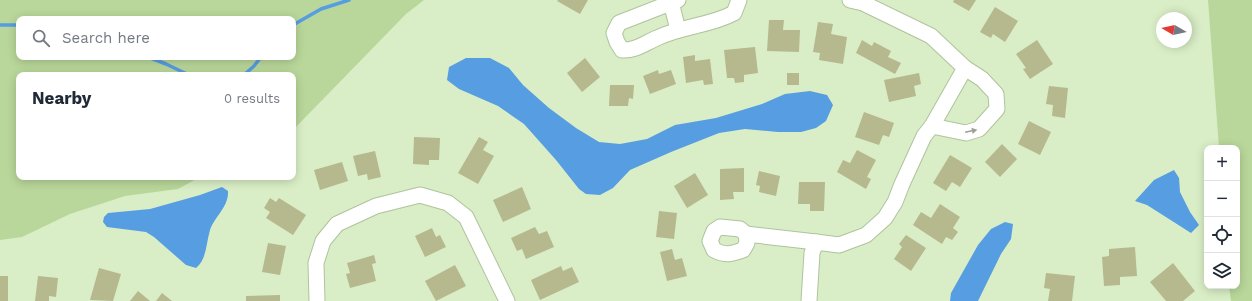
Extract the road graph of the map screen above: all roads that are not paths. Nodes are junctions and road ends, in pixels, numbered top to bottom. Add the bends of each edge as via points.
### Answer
1 (739, 0) edge
2 (850, 0) edge
3 (674, 1) edge
4 (678, 30) junction
5 (965, 68) junction
6 (932, 126) junction
7 (746, 234) dead end
8 (816, 242) junction
9 (317, 301) edge
10 (507, 301) edge
11 (809, 301) edge

1 - 4 street via 734,13 721,20
2 - 5 street via 864,3 930,36
3 - 4 street
3 - 4 street via 619,22 614,33 622,50 630,51
5 - 6 street
6 -> 5 street via 966,133 979,129 997,109 996,94 982,79
6 - 8 street via 924,136 895,202 885,218 866,235 839,245
7 - 8 street
8 - 11 street via 812,253
9 - 10 street via 316,263 323,241 337,224 376,206 420,195 448,203 466,217

